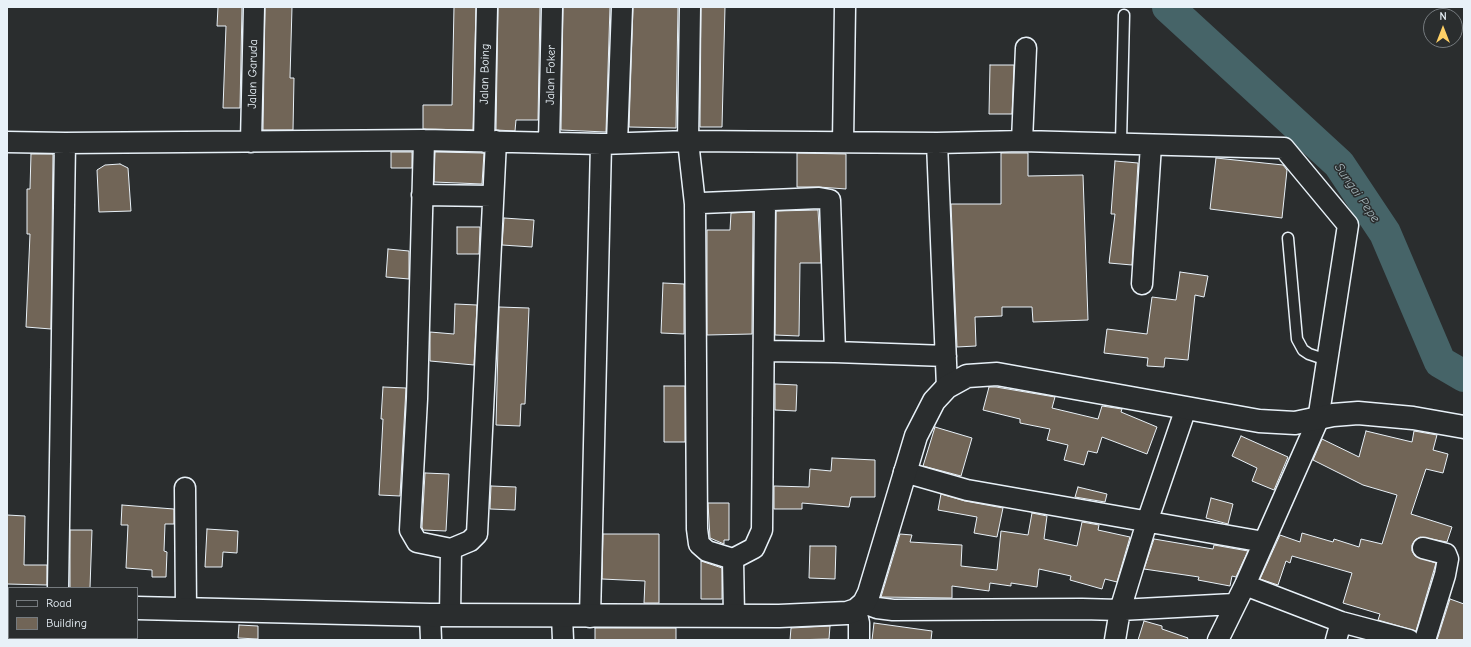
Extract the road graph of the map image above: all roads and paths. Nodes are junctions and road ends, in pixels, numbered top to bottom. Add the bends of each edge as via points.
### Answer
1 (254, 7) edge
2 (487, 7) edge
3 (552, 7) edge
4 (622, 7) edge
5 (690, 7) edge
6 (845, 7) edge
7 (1124, 16) dead end
8 (1026, 48) dead end
9 (424, 140) junction
10 (490, 141) junction
11 (688, 141) junction
12 (1022, 141) junction
13 (7, 142) edge
14 (251, 142) junction
15 (549, 142) junction
16 (843, 142) junction
17 (1121, 142) junction
18 (65, 143) junction
19 (937, 143) junction
20 (609, 144) junction
21 (1151, 145) junction
22 (422, 195) junction
23 (492, 196) junction
24 (765, 201) junction
25 (695, 204) junction
26 (1288, 238) dead end
27 (1142, 284) dead end
28 (764, 351) junction
29 (835, 352) junction
30 (946, 356) junction
31 (1327, 360) junction
32 (946, 387) junction
33 (1186, 408) junction
34 (1318, 420) junction
35 (1464, 427) edge
36 (904, 472) junction
37 (185, 488) dead end
38 (1146, 522) junction
39 (1264, 542) junction
40 (1423, 548) dead end
41 (451, 549) junction
42 (733, 559) junction
43 (1245, 585) junction
44 (58, 587) edge
45 (1234, 604) junction
46 (860, 606) junction
47 (138, 608) edge
48 (186, 609) junction
49 (1120, 610) junction
50 (440, 615) junction
51 (562, 616) junction
52 (734, 616) junction
53 (590, 617) junction
54 (1338, 631) edge
55 (431, 640) edge
56 (563, 640) edge
57 (859, 640) edge
58 (1115, 640) edge
59 (1218, 640) edge
60 (1409, 640) edge
61 (1425, 640) edge

1 - 14 street, Jalan Garuda
2 - 10 street, Jalan Boing
3 - 15 street, Jalan Foker
4 - 20 street
5 - 11 street
6 - 16 street
7 - 17 lane
8 - 12 street
9 - 10 street
9 - 14 street
9 - 22 street
10 - 15 street
10 - 23 street, Jalan Boing
11 - 16 street
11 - 20 street
11 - 25 street
12 - 17 street
12 - 19 street
13 - 18 street
14 - 18 street
15 - 20 street
16 - 19 street
17 - 21 street
18 - 44 street
19 - 30 street
20 - 53 street
21 - 27 street
21 - 31 street via 1284,148 1348,225
22 - 23 street
22 - 41 street via 417,392 410,530 417,542
23 - 41 street, Jalan Boing via 477,534 470,541
24 - 25 street
24 - 28 street
24 - 29 street via 819,198 830,200
25 - 42 street via 697,529 699,544 707,551
26 - 31 lane via 1297,339 1303,350
28 - 29 street
28 - 42 street via 762,530 754,548
29 - 30 street
30 - 32 street
31 - 34 street
32 - 33 main road via 967,376 996,374
32 - 36 main road via 934,401 916,436
33 - 34 main road via 1259,421 1295,423
33 - 38 street
34 - 35 main road via 1333,415 1358,413 1413,418
34 - 39 street
36 - 38 street via 967,490
36 - 46 main road via 869,592
37 - 48 street
38 - 39 street
38 - 49 street
39 - 43 street
40 - 61 street via 1446,554 1448,559
41 - 50 street
42 - 52 street
43 - 45 street
43 - 54 street
45 - 49 street
45 - 59 street
46 - 49 street via 893,610
46 - 52 main road via 835,615
46 - 57 street
47 - 48 main road
48 - 50 main road
49 - 58 street
50 - 51 main road
50 - 55 street
51 - 53 main road
51 - 56 street
52 - 53 main road
54 - 60 street

